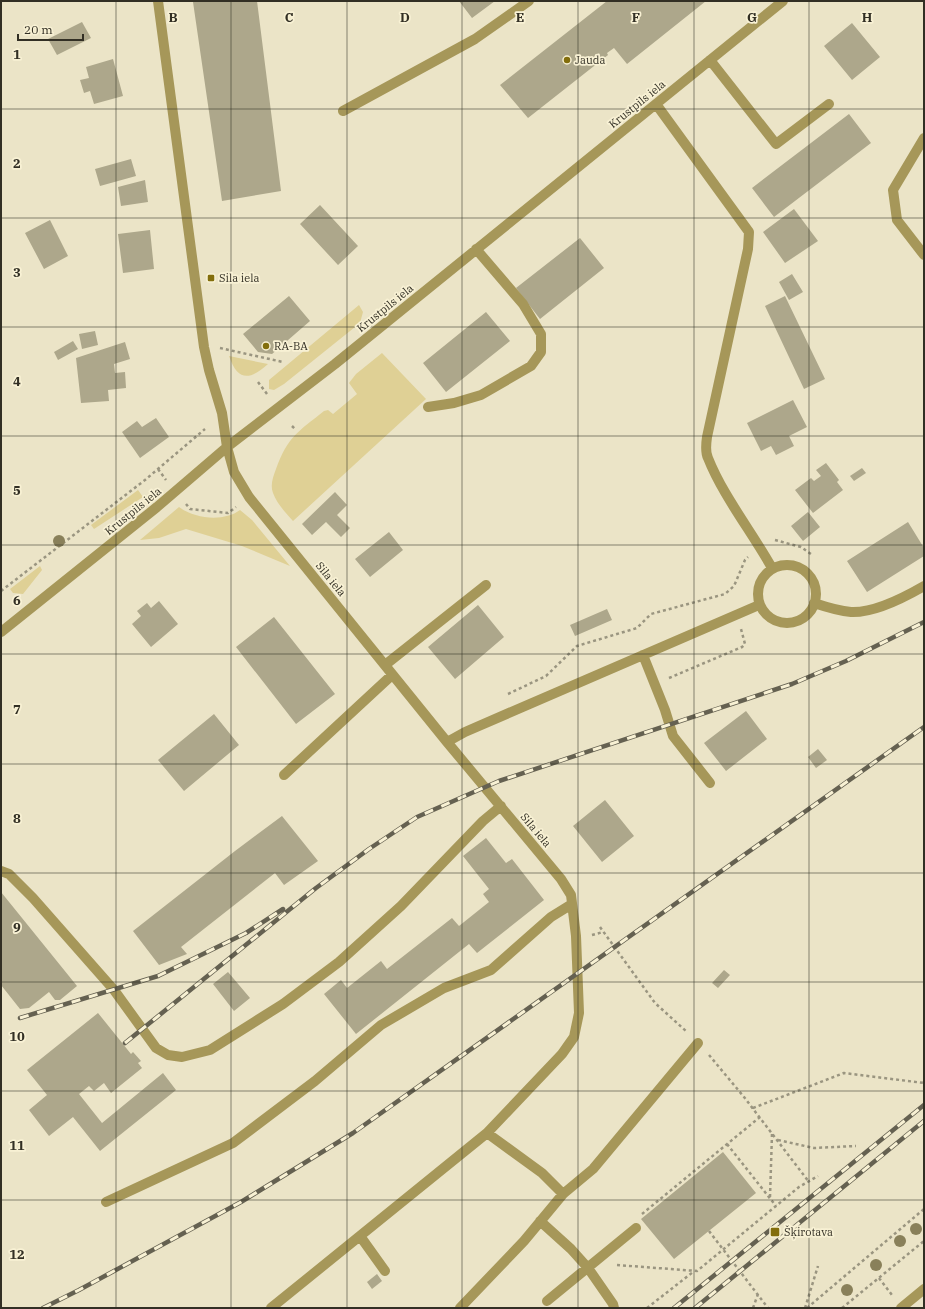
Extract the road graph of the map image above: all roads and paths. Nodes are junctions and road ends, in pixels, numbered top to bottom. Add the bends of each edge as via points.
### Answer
1 (158, 1) edge
2 (529, 1) edge
3 (783, 1) edge
4 (710, 60) junction
5 (656, 104) junction
6 (829, 104) dead end
7 (343, 111) dead end
8 (924, 138) edge
9 (476, 249) junction
10 (924, 255) edge
11 (220, 348) dead end
12 (283, 362) dead end
13 (258, 382) dead end
14 (268, 394) dead end
15 (428, 407) dead end
16 (292, 426) dead end
17 (295, 429) dead end
18 (205, 430) dead end
19 (227, 448) junction
20 (158, 469) junction
21 (168, 482) dead end
22 (184, 502) dead end
23 (237, 507) dead end
24 (760, 546) junction
25 (811, 554) dead end
26 (772, 568) junction
27 (486, 585) dead end
28 (924, 586) edge
29 (1, 591) edge
30 (814, 604) junction
31 (759, 605) junction
32 (1, 632) edge
33 (643, 656) junction
34 (384, 665) junction
35 (392, 675) junction
36 (506, 695) dead end
37 (447, 742) junction
38 (284, 775) dead end
39 (710, 783) dead end
40 (501, 806) junction
41 (1, 871) edge
42 (572, 904) junction
43 (698, 1043) dead end
44 (924, 1083) edge
45 (753, 1108) dead end
46 (760, 1117) dead end
47 (487, 1133) junction
48 (772, 1133) dead end
49 (777, 1140) dead end
50 (727, 1144) junction
51 (856, 1146) dead end
52 (793, 1162) dead end
53 (818, 1176) dead end
54 (809, 1182) junction
55 (563, 1194) junction
56 (770, 1197) junction
57 (106, 1202) dead end
58 (776, 1206) junction
59 (924, 1209) edge
60 (540, 1221) junction
61 (636, 1228) joint
62 (709, 1231) dead end
63 (360, 1236) junction
64 (924, 1241) edge
65 (723, 1249) junction
66 (592, 1265) junction
67 (818, 1266) dead end
68 (385, 1271) dead end
69 (693, 1271) junction
70 (878, 1278) junction
71 (924, 1289) edge
72 (758, 1294) junction
73 (547, 1301) dead end
74 (271, 1308) edge
75 (460, 1308) edge
76 (614, 1308) edge
77 (647, 1308) edge
78 (753, 1308) edge
79 (768, 1308) edge
80 (806, 1308) edge
81 (842, 1308) edge
82 (901, 1308) edge

1 - 19 street, Sila iela via 204,347 222,413
2 - 7 street via 475,39
3 - 4 street, Krustpils iela
4 - 5 street, Krustpils iela
4 - 6 street via 776,144
5 - 9 street, Krustpils iela
5 - 24 street via 748,232 748,249 706,447 707,457 725,490
8 - 10 street via 893,190 897,220
9 - 15 street via 527,310 542,334 541,352 531,366 481,395
9 - 19 street, Krustpils iela
11 - 12 path
13 - 14 path
16 - 17 path
18 - 20 path
19 - 32 street, Krustpils iela via 157,508
19 - 34 street, Sila iela via 234,472 249,498
20 - 21 path
20 - 29 path
22 - 23 path via 190,509 228,513
24 - 25 path via 773,540 801,547
24 - 26 street
24 - 36 path via 745,560 734,586 725,594 651,614 637,628 577,646 546,676
26 - 30 street via 794,565 805,571 815,588
26 - 31 street via 759,584
27 - 34 street
28 - 30 street via 905,597 862,612
30 - 31 street via 802,619 792,623 772,620
31 - 33 street
33 - 37 street
33 - 39 street via 665,710 672,736
34 - 35 street, Sila iela
35 - 37 street, Sila iela
35 - 38 street
37 - 40 street, Sila iela
40 - 41 street via 483,821 401,906 339,962 282,1004 210,1050 182,1057 168,1055 156,1048 114,990 33,898 9,874
40 - 42 street, Sila iela via 561,879 571,894
42 - 47 street, Sila iela via 579,1013 574,1037 562,1054
42 - 57 street via 552,917 491,970 444,988 381,1025 315,1082 233,1143
43 - 55 street via 593,1169
44 - 45 path via 844,1073
46 - 50 path
47 - 55 street via 542,1173
47 - 63 street, Sila iela
48 - 56 path
49 - 51 path via 814,1148
50 - 56 path
50 - 61 path via 639,1216
52 - 54 path
53 - 54 path
54 - 58 path
55 - 60 street
56 - 58 path
58 - 65 path
59 - 80 path
60 - 66 street
60 - 75 street
61 - 66 street
62 - 65 path
63 - 68 street
63 - 74 street, Sila iela
64 - 70 path
65 - 69 path via 697,1271
65 - 72 path
66 - 69 path
66 - 73 street
66 - 76 street
67 - 80 path
69 - 77 path
70 - 81 path
70 - 82 path
71 - 82 street
72 - 78 path
72 - 79 path

